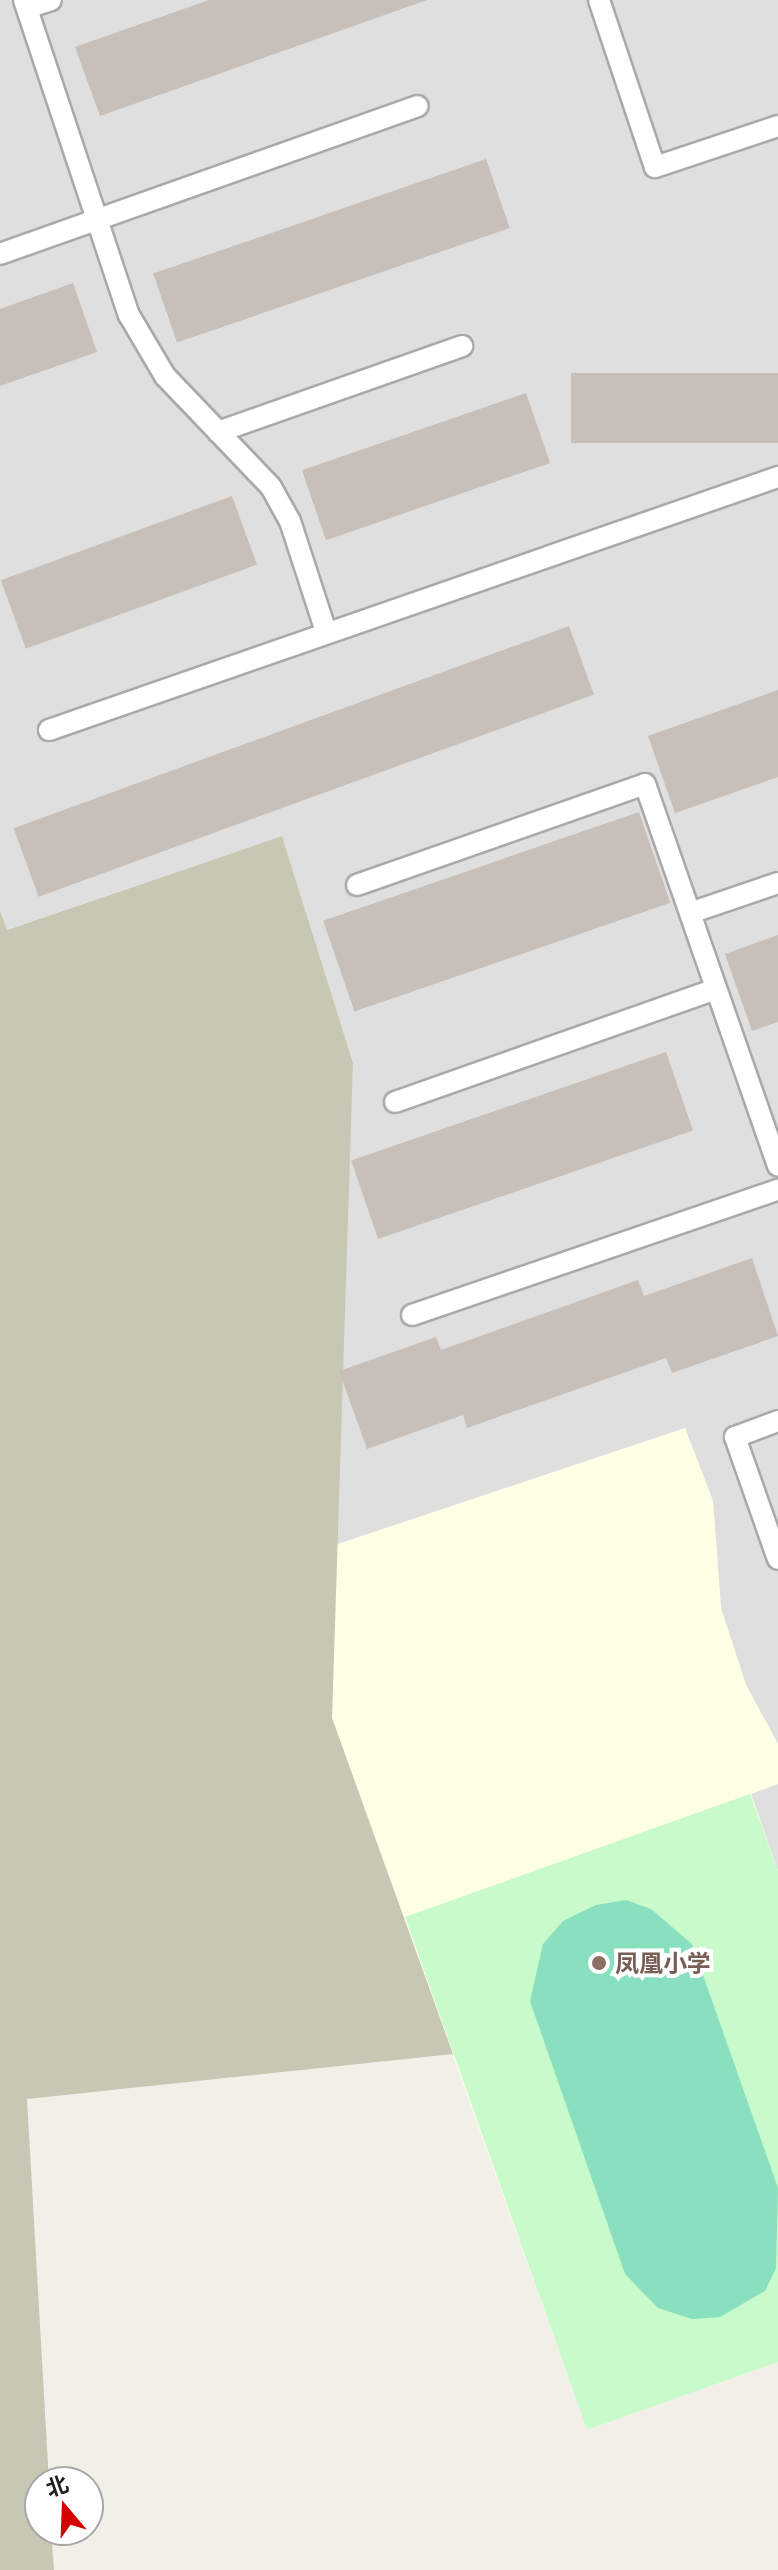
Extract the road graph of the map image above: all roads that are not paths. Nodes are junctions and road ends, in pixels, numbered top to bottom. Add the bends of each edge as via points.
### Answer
1 (51, 0) edge
2 (599, 0) edge
3 (26, 4) edge
4 (418, 106) dead end
5 (778, 126) edge
6 (98, 220) junction
7 (0, 254) edge
8 (462, 346) dead end
9 (218, 432) junction
10 (778, 477) edge
11 (326, 632) junction
12 (49, 730) dead end
13 (778, 883) edge
14 (357, 885) dead end
15 (690, 913) junction
16 (716, 989) junction
17 (395, 1102) dead end
18 (769, 1110) edge
19 (778, 1165) edge
20 (778, 1190) edge
21 (412, 1315) dead end
22 (778, 1421) edge
23 (778, 1559) edge

1 - 3 lane
2 - 5 lane via 655,167
3 - 6 lane
4 - 6 lane
6 - 7 lane
6 - 9 lane via 129,315 165,376
8 - 9 lane
9 - 11 lane via 271,487 290,521
10 - 11 lane
11 - 12 lane
13 - 15 lane
14 - 15 lane via 645,784
15 - 16 lane
16 - 17 lane
16 - 18 lane
18 - 19 lane
20 - 21 lane
22 - 23 lane via 735,1437

